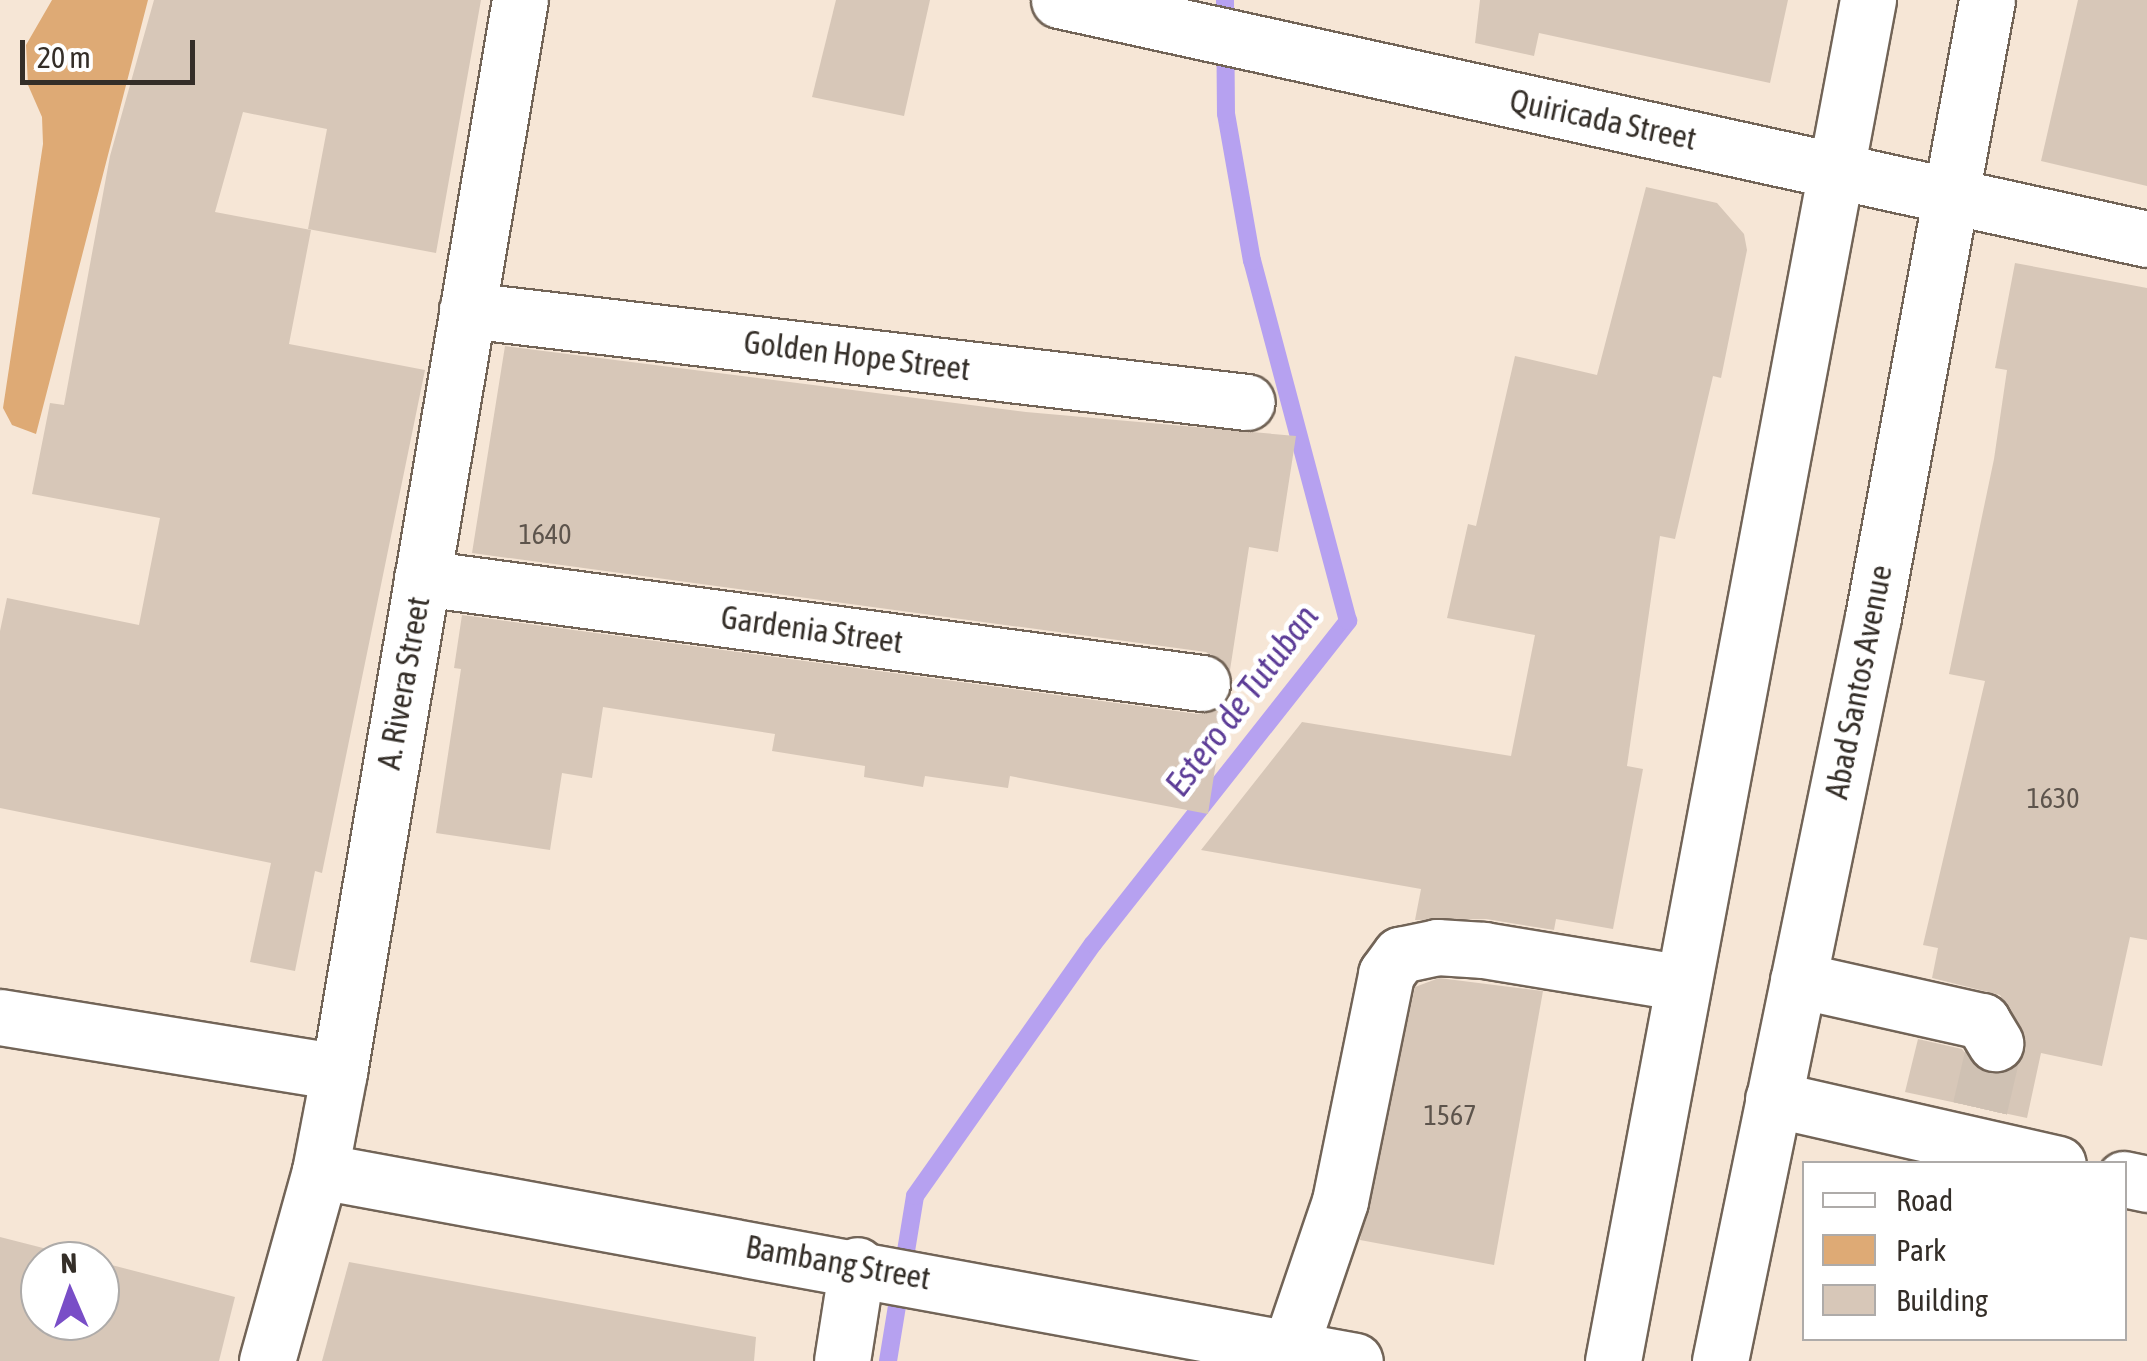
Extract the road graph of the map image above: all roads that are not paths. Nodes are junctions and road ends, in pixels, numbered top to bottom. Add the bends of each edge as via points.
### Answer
1 (520, 0) edge
2 (1059, 0) edge
3 (1868, 0) edge
4 (1987, 0) edge
5 (1836, 172) junction
6 (1949, 196) junction
7 (2147, 239) edge
8 (467, 310) junction
9 (1247, 402) dead end
10 (422, 578) junction
11 (1202, 683) dead end
12 (1798, 980) junction
13 (1684, 983) junction
14 (0, 1016) edge
15 (1994, 1043) dead end
16 (339, 1072) junction
17 (1776, 1084) junction
18 (1980, 1108) dead end
19 (2047, 1161) edge
20 (320, 1171) junction
21 (895, 1273) junction
22 (1290, 1348) junction
23 (267, 1361) edge
24 (842, 1361) edge
25 (1355, 1361) edge
26 (1613, 1361) edge
27 (1720, 1361) edge

1 - 8 street, A. Rivera Street
2 - 5 street, Quiricada Street
3 - 5 street
4 - 6 street, Abad Santos Avenue
5 - 6 street, Quiricada Street
5 - 13 street
6 - 7 street, Quiricada Street
6 - 12 street, Abad Santos Avenue
8 - 9 street, Golden Hope Street
8 - 10 street, A. Rivera Street
10 - 11 street, Gardenia Street
10 - 16 street, A. Rivera Street
12 - 15 street via 1982,1021
12 - 17 street, Abad Santos Avenue
13 - 22 street via 1484,950 1438,947 1400,955 1386,974 1340,1201
13 - 26 street
14 - 16 street
16 - 20 street, A. Rivera Street
17 - 18 street via 1948,1115
17 - 19 street
17 - 27 street, Abad Santos Avenue
20 - 21 street, Bambang Street
20 - 23 street, A. Rivera Street
21 - 22 street, Bambang Street
21 - 24 street
22 - 25 street, Bambang Street

